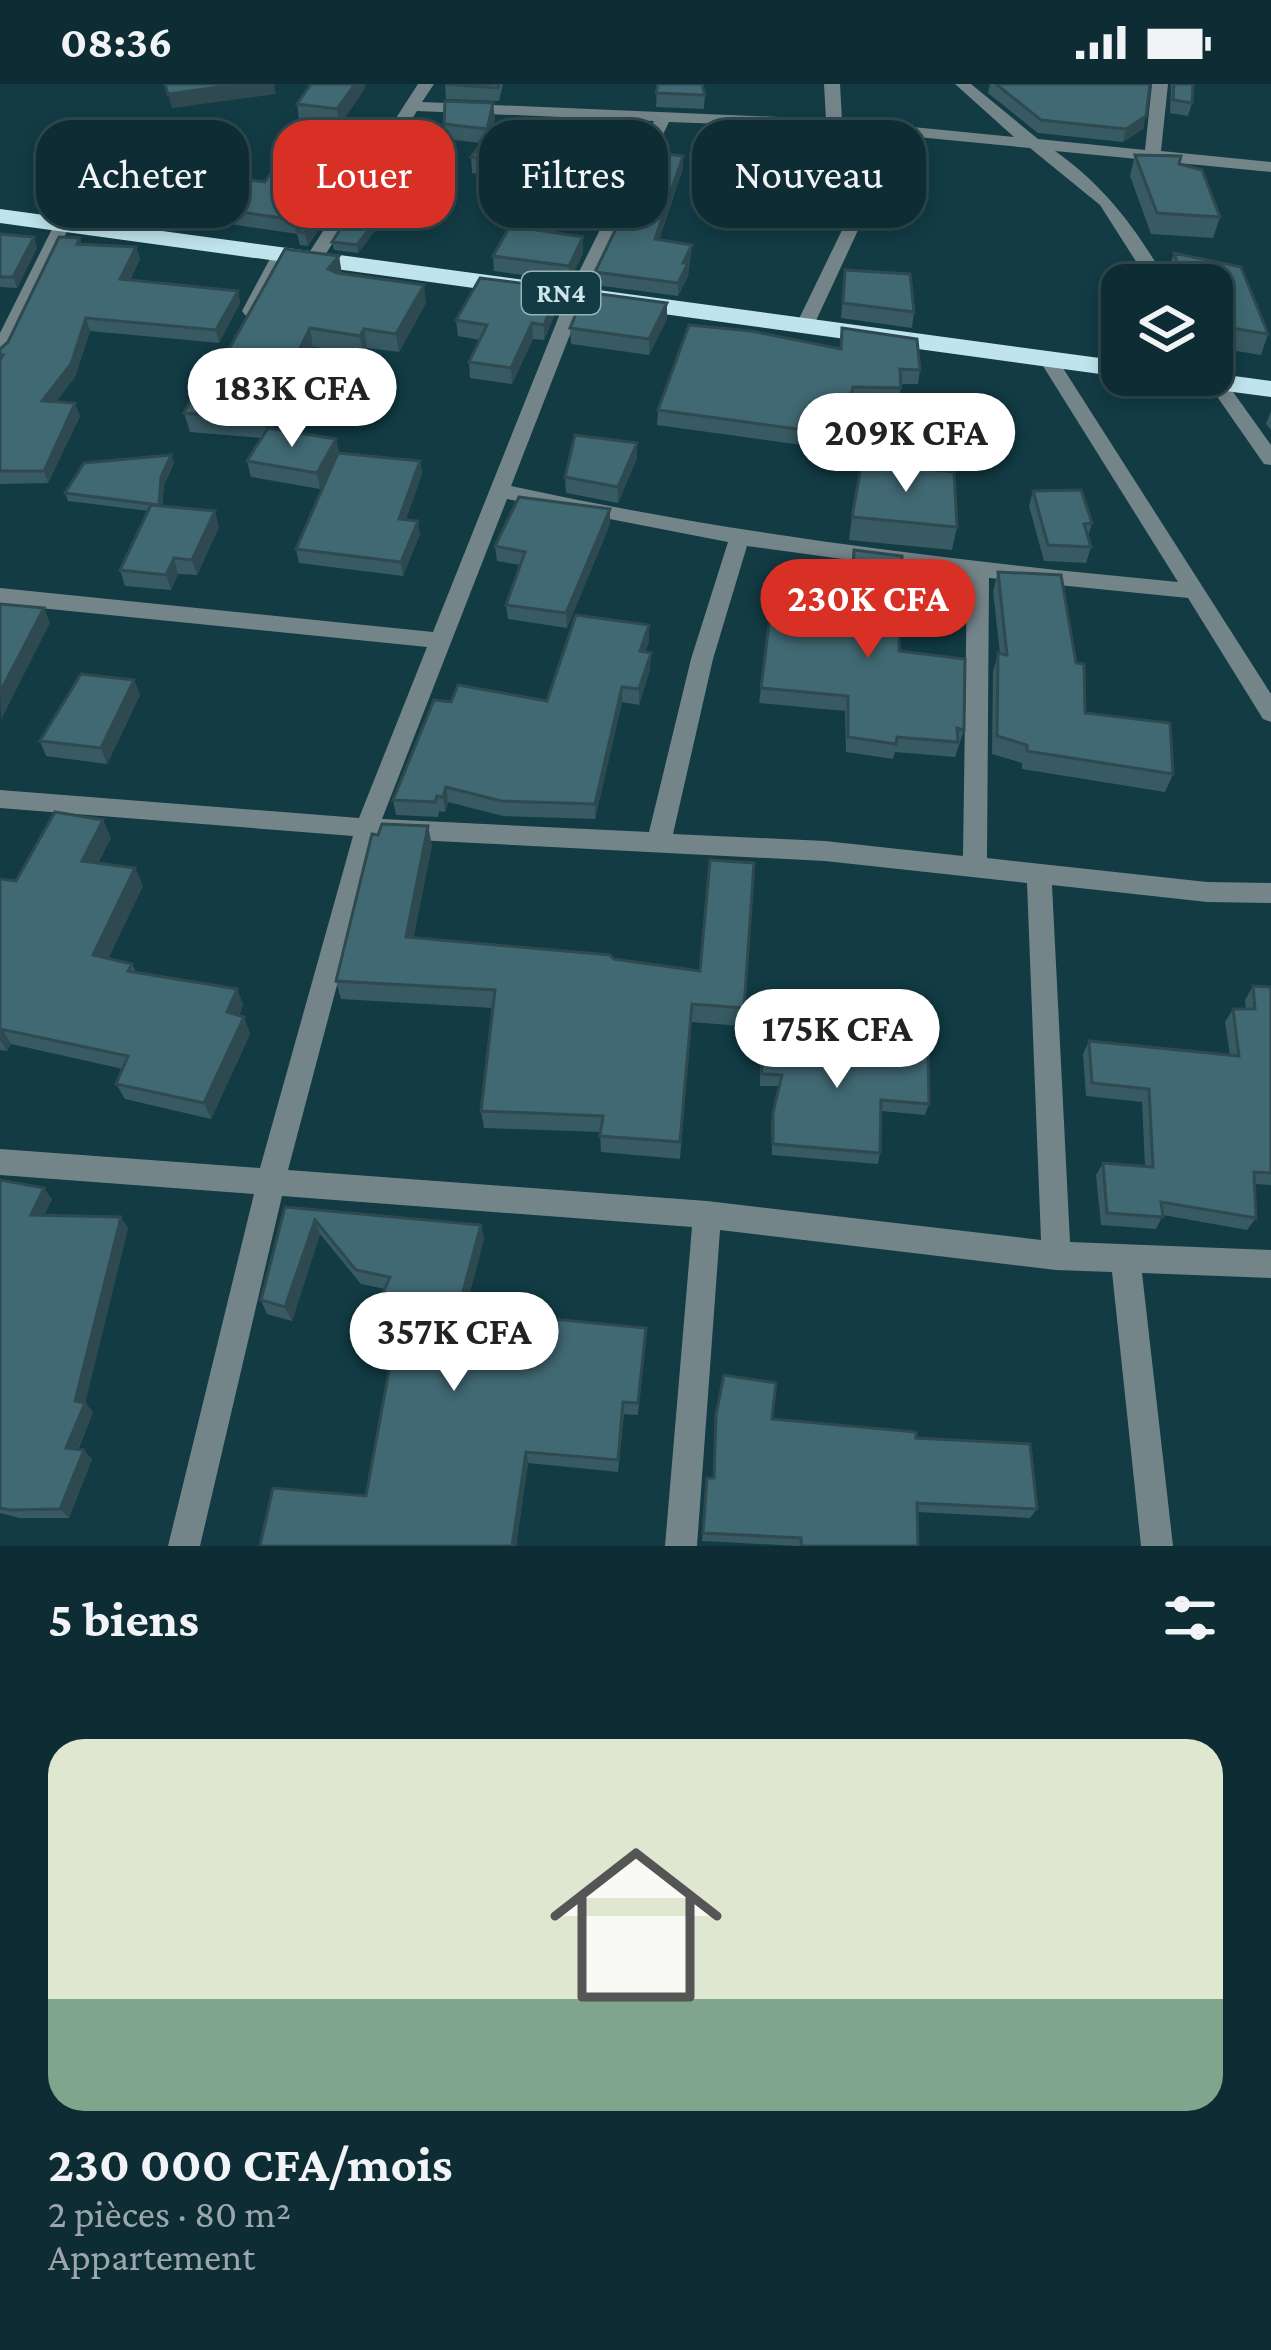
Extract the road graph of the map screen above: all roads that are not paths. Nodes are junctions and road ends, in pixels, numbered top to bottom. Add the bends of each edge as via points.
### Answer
1 (425, 84) edge
2 (832, 84) edge
3 (962, 84) edge
4 (1160, 84) edge
5 (411, 106) junction
6 (663, 118) junction
7 (720, 120) edge
8 (834, 120) edge
9 (926, 133) edge
10 (1032, 143) junction
11 (1153, 153) junction
12 (1271, 167) edge
13 (0, 216) edge
14 (36, 221) edge
15 (61, 228) edge
16 (84, 228) edge
17 (850, 228) edge
18 (281, 255) junction
19 (314, 259) junction
20 (1148, 264) edge
21 (576, 296) junction
22 (806, 325) junction
23 (242, 328) edge
24 (0, 352) edge
25 (1047, 358) junction
26 (1101, 366) edge
27 (1233, 382) edge
28 (1271, 389) edge
29 (1226, 396) edge
30 (1271, 459) edge
31 (502, 491) junction
32 (739, 539) junction
33 (978, 572) junction
34 (1191, 591) junction
35 (0, 596) edge
36 (439, 640) junction
37 (1271, 713) edge
38 (0, 800) edge
39 (367, 828) junction
40 (659, 840) junction
41 (975, 865) junction
42 (1040, 873) junction
43 (1271, 893) edge
44 (0, 1162) edge
45 (270, 1185) junction
46 (707, 1215) junction
47 (1057, 1256) junction
48 (1125, 1257) junction
49 (1271, 1264) edge
50 (184, 1546) edge
51 (681, 1546) edge
52 (1156, 1546) edge

1 - 5 street
2 - 8 street
3 - 10 street via 991,117
4 - 11 street
5 - 6 street
5 - 19 street
6 - 7 street
6 - 21 street
9 - 10 street
10 - 11 street
10 - 20 street via 1084,180 1122,220
11 - 12 street
13 - 14 highway, RN4
15 - 24 street
16 - 18 highway, RN4
17 - 22 street
18 - 19 highway, RN4
18 - 23 street
19 - 21 highway, RN4
21 - 22 highway, RN4
21 - 31 street
22 - 25 highway, RN4
25 - 26 highway, RN4
25 - 34 street
27 - 28 highway
29 - 30 street
31 - 32 street
31 - 36 street
32 - 33 street
32 - 40 street
33 - 34 street
33 - 41 street
34 - 37 street
35 - 36 street
36 - 39 street
38 - 39 street
39 - 40 street
39 - 45 street
40 - 41 street
41 - 42 street
42 - 43 street
42 - 47 street
44 - 45 street
45 - 46 street
45 - 50 street
46 - 47 street
46 - 51 street
47 - 48 street
48 - 49 street
48 - 52 street

